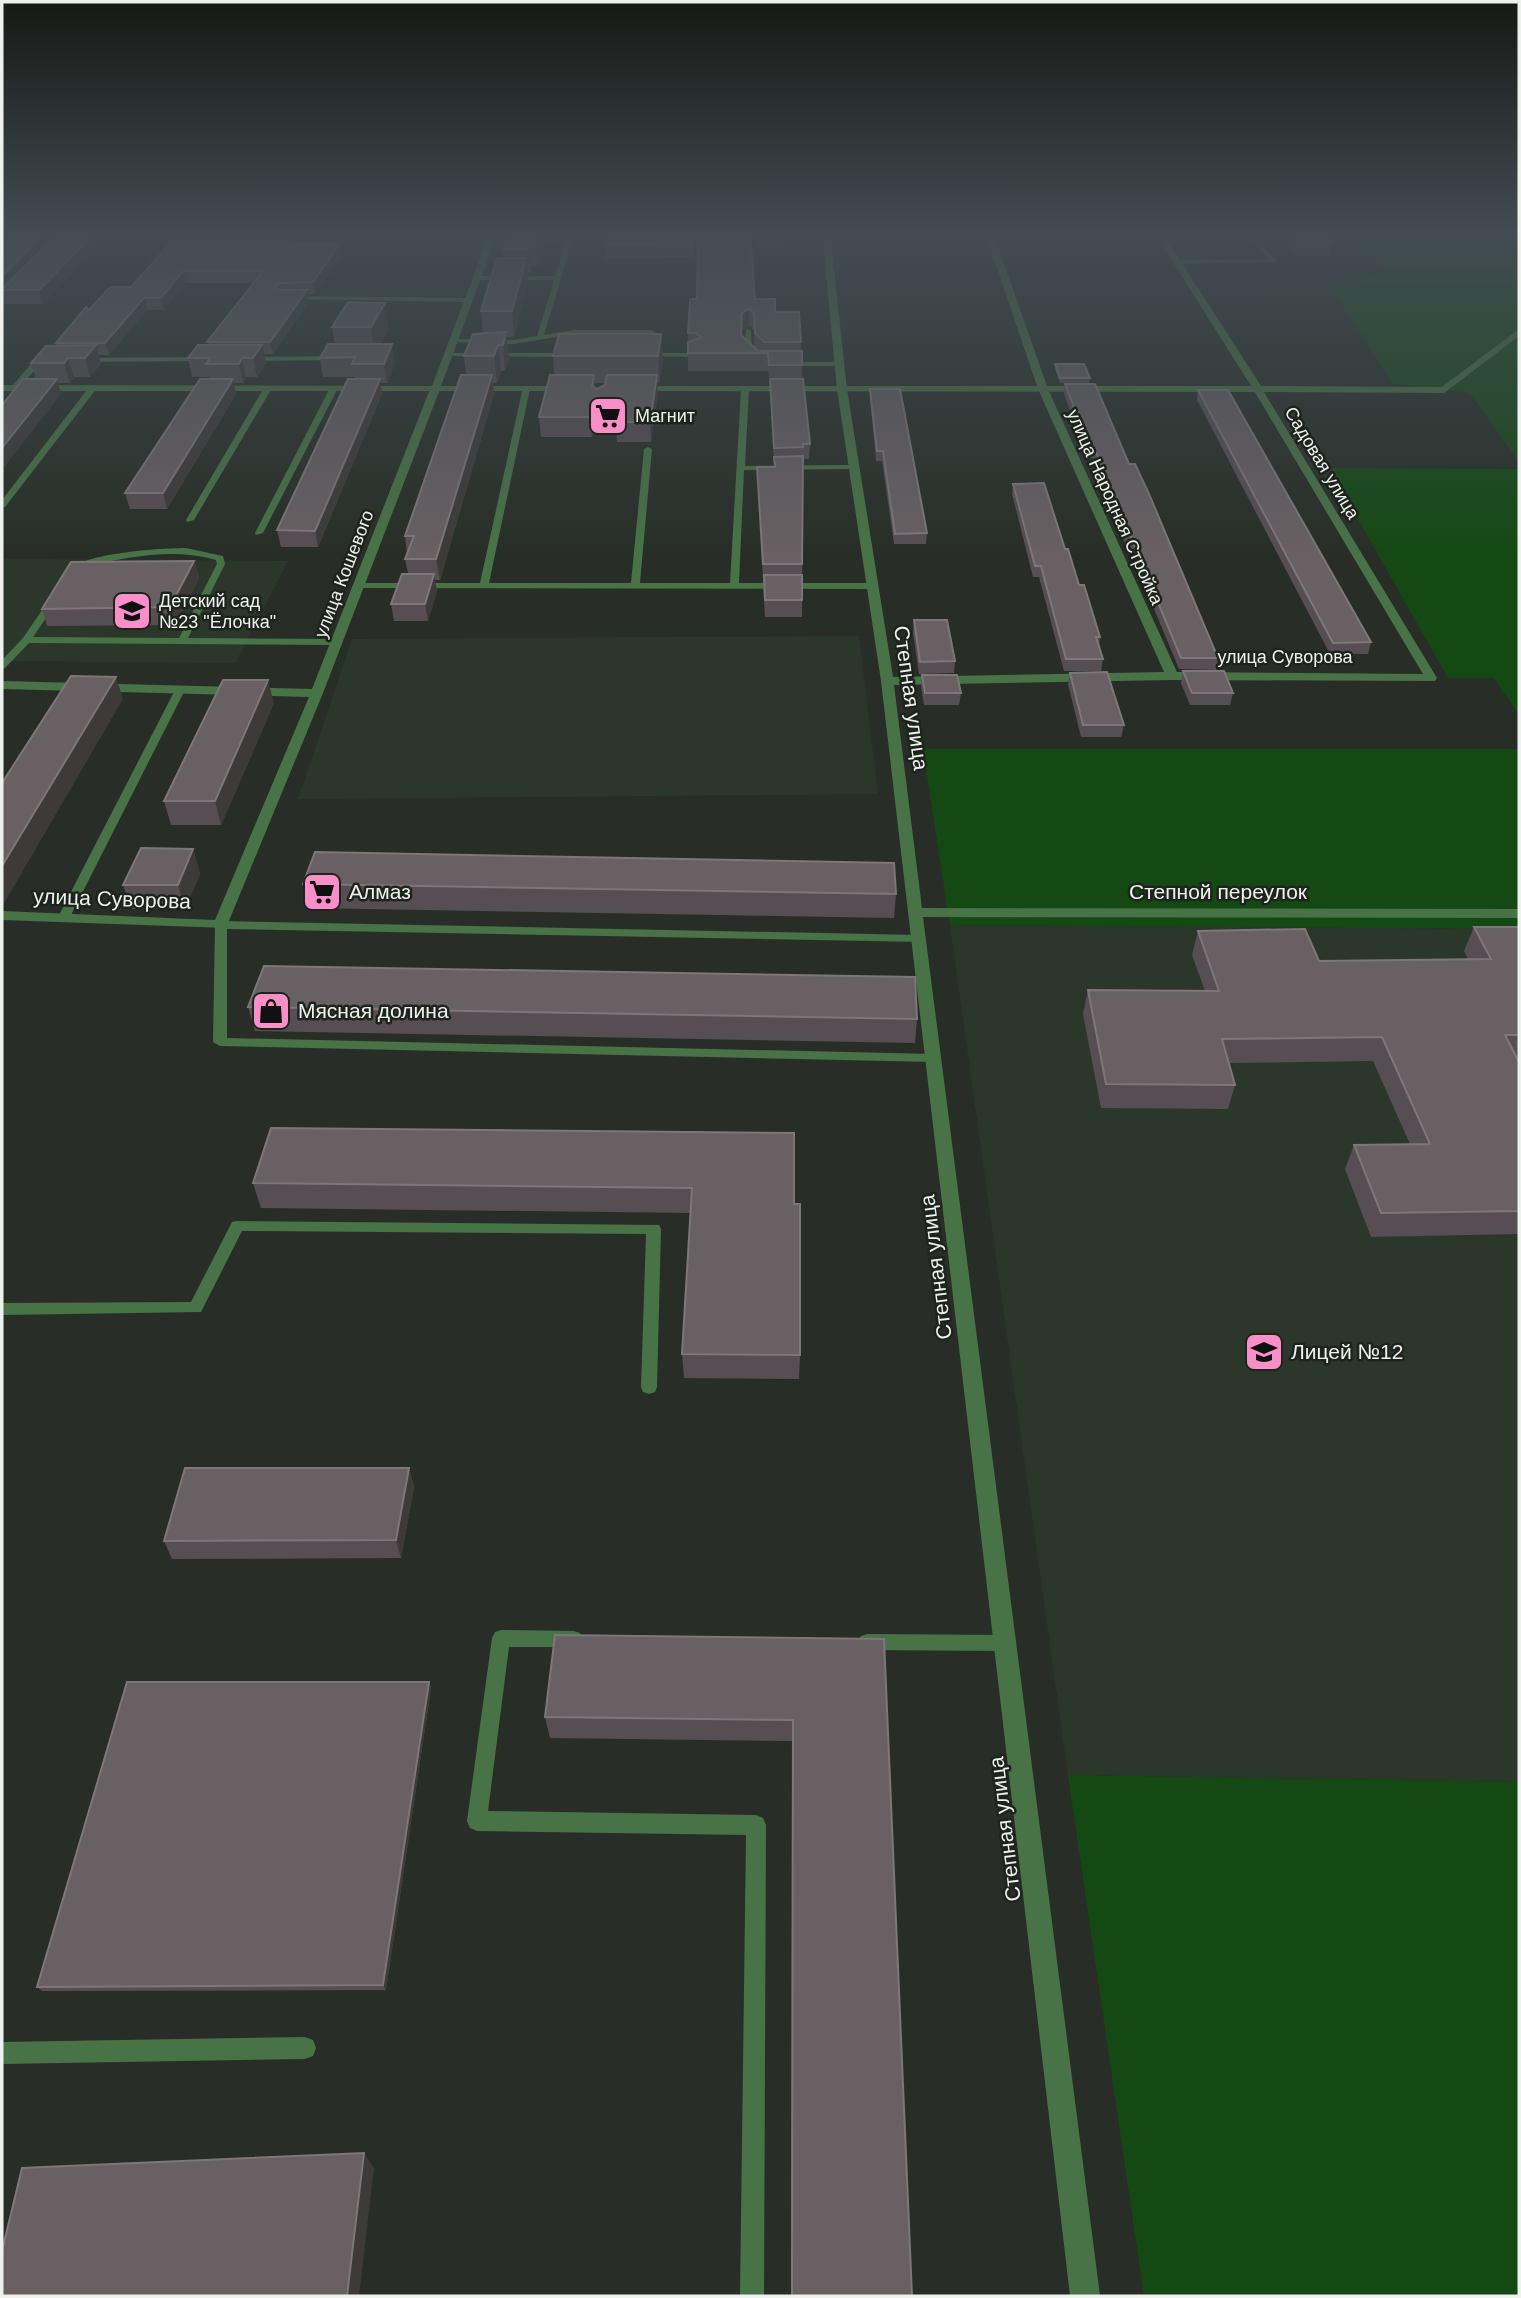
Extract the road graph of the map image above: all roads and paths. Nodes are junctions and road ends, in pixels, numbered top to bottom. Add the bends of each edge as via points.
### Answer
1 (532, 339) edge
2 (748, 339) edge
3 (837, 339) edge
4 (1026, 339) edge
5 (1227, 339) edge
6 (1510, 339) edge
7 (454, 341) joint
8 (449, 355) junction
9 (585, 355) edge
10 (640, 355) edge
11 (695, 355) edge
12 (342, 358) edge
13 (218, 359) edge
14 (232, 359) edge
15 (53, 360) edge
16 (67, 360) edge
17 (761, 364) edge
18 (774, 364) edge
19 (840, 364) junction
20 (2, 388) edge
21 (15, 388) junction
22 (93, 388) junction
23 (268, 388) junction
24 (334, 388) junction
25 (435, 388) junction
26 (526, 389) junction
27 (577, 389) edge
28 (629, 389) edge
29 (745, 389) junction
30 (842, 389) junction
31 (1043, 389) junction
32 (1258, 389) junction
33 (648, 449) edge
34 (854, 467) junction
35 (741, 468) junction
36 (2, 505) edge
37 (190, 520) dead end
38 (259, 533) dead end
39 (67, 579) edge
40 (484, 584) junction
41 (635, 585) junction
42 (734, 585) junction
43 (358, 586) junction
44 (872, 586) junction
45 (60, 589) edge
46 (26, 640) junction
47 (182, 641) junction
48 (336, 642) junction
49 (2, 666) edge
50 (1172, 676) junction
51 (1431, 678) joint
52 (887, 681) junction
53 (2, 685) edge
54 (180, 690) junction
55 (317, 693) junction
56 (916, 912) junction
57 (1519, 914) edge
58 (2, 916) edge
59 (64, 918) junction
60 (221, 925) junction
61 (919, 939) junction
62 (933, 1058) junction
63 (2, 1309) edge
64 (649, 1387) dead end
65 (596, 1639) edge
66 (842, 1642) edge
67 (1005, 1643) junction
68 (305, 2048) dead end
69 (2, 2053) edge
70 (752, 2296) edge
71 (1085, 2296) edge

1 - 7 lane
2 - 17 lane via 748,353
3 - 19 street, Степная улица
4 - 31 street, улица Народная Стройка
5 - 32 street, Садовая улица
6 - 32 street via 1444,390
7 - 8 street, улица Кошевого
8 - 9 lane
8 - 25 street, улица Кошевого
10 - 11 lane
12 - 14 lane
13 - 16 lane
15 - 21 lane via 39,360
18 - 19 lane
19 - 30 street, Степная улица
20 - 21 street
21 - 22 street
22 - 23 street
22 - 36 lane
23 - 24 street
23 - 37 lane
24 - 25 street
24 - 38 lane
25 - 26 street
25 - 43 street, улица Кошевого
26 - 27 street
26 - 40 lane
28 - 29 street
29 - 30 street
29 - 35 lane
30 - 31 street
30 - 34 street, Степная улица
31 - 32 street
31 - 50 street, улица Народная Стройка
32 - 51 street, Садовая улица
33 - 41 lane
34 - 35 lane
34 - 44 street, Степная улица
35 - 42 lane
39 - 47 lane via 84,563 146,551 205,552 220,558
40 - 41 lane
40 - 43 lane
41 - 42 lane
42 - 44 lane
43 - 48 street, улица Кошевого
44 - 52 street, Степная улица
45 - 46 lane
46 - 47 lane
46 - 49 lane
47 - 48 lane
48 - 55 street, улица Кошевого
50 - 51 street, улица Суворова
50 - 52 street, улица Суворова
52 - 56 street, Степная улица
53 - 54 street
54 - 55 street
54 - 59 lane
55 - 60 street, улица Кошевого
56 - 57 street, Степной переулок
56 - 61 street, Степная улица
58 - 59 street, улица Суворова
59 - 60 street, улица Суворова
60 - 61 lane
60 - 62 lane via 220,1042
61 - 62 street, Степная улица
62 - 67 street, Степная улица
63 - 64 lane via 196,1308 237,1226 654,1229
65 - 70 lane via 501,1638 477,1821 755,1825
66 - 67 lane
67 - 71 street, Степная улица
68 - 69 lane

